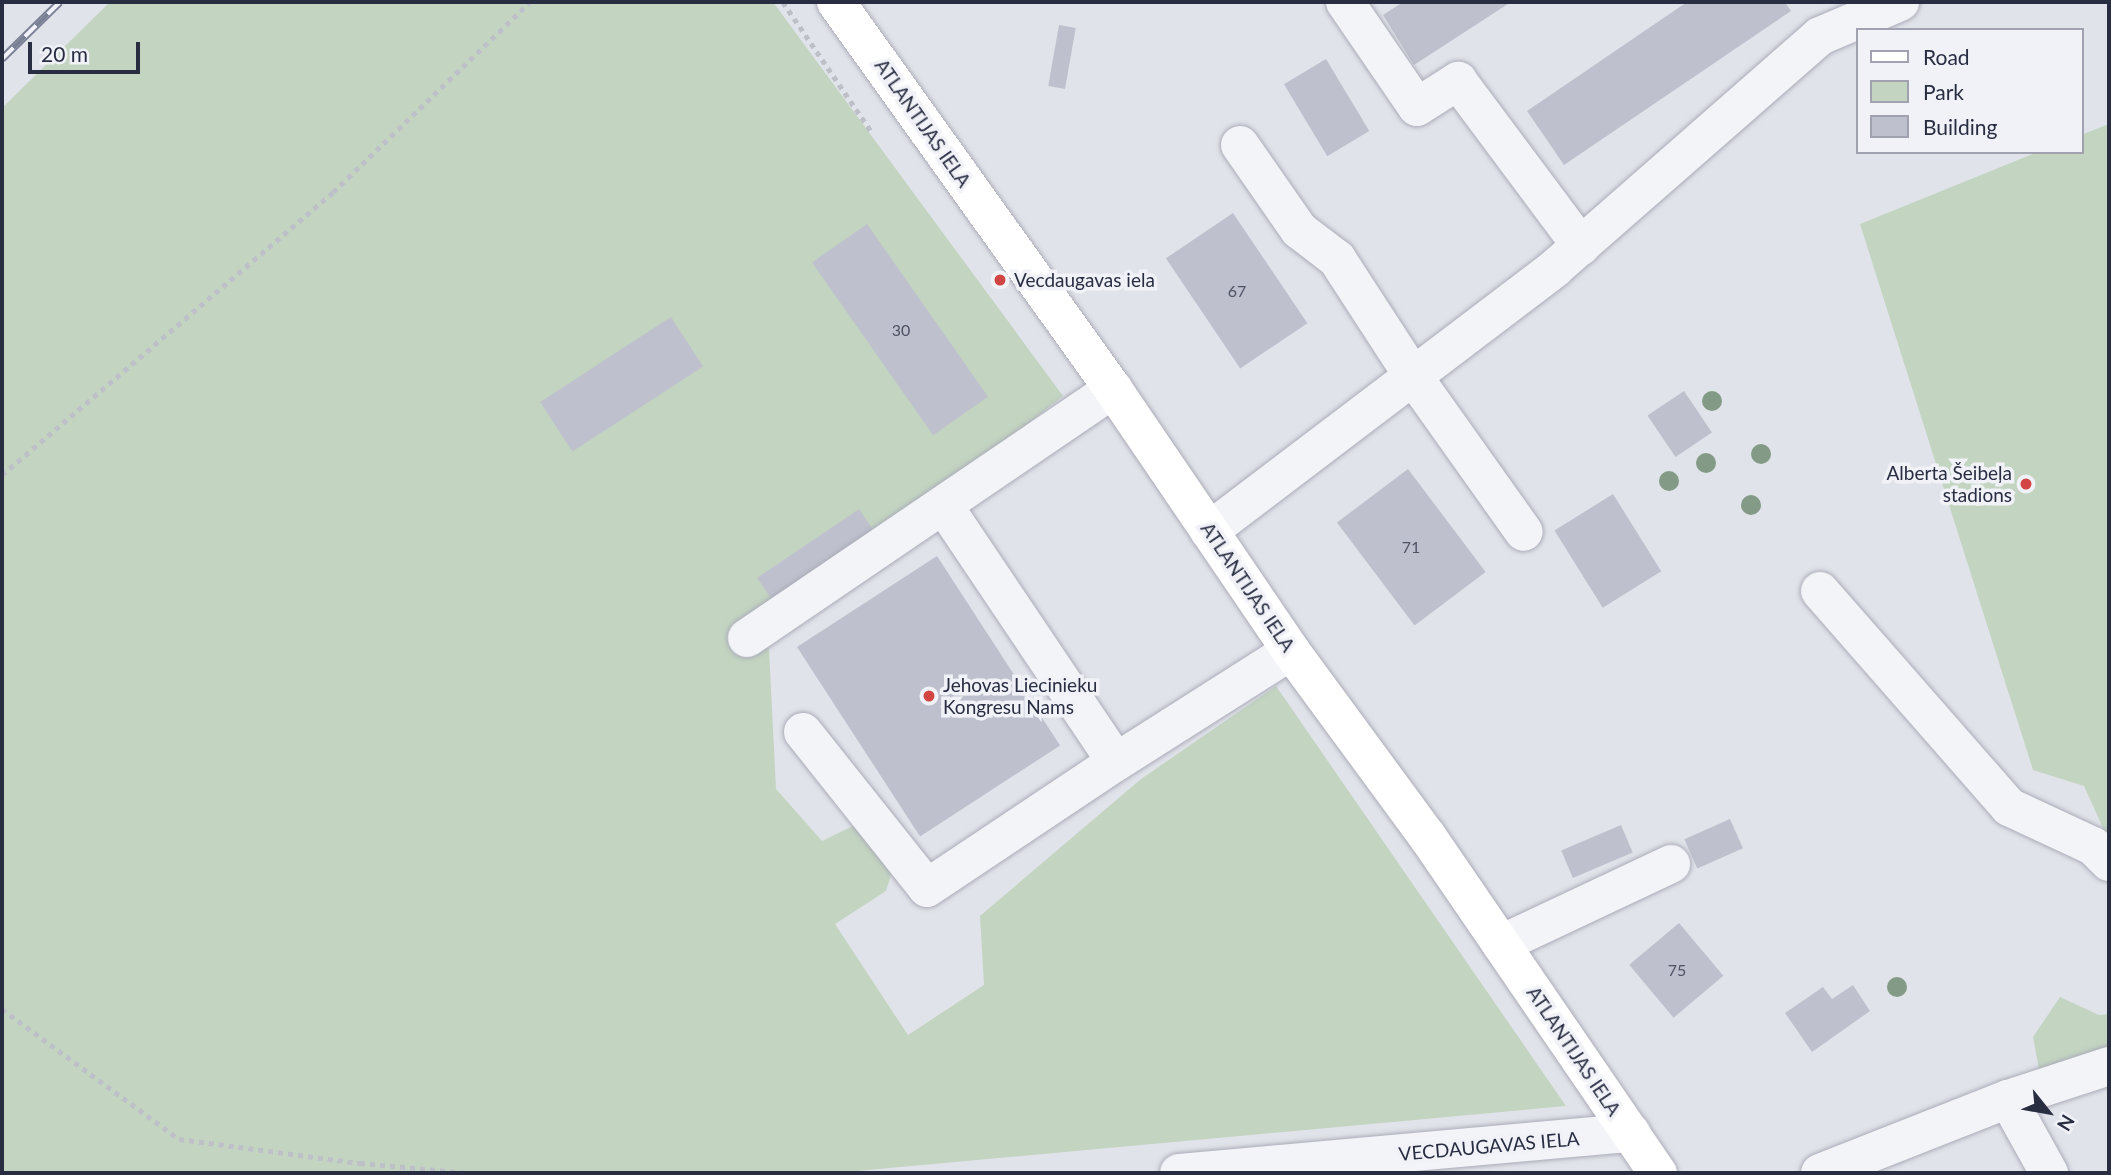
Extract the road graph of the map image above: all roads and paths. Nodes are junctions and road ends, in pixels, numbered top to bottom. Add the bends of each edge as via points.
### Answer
1 (530, 2) edge
2 (783, 2) edge
3 (836, 2) edge
4 (1345, 2) edge
5 (1900, 2) edge
6 (870, 131) dead end
7 (1240, 145) dead end
8 (1581, 246) junction
9 (1413, 376) junction
10 (1113, 389) junction
11 (2, 475) edge
12 (944, 506) junction
13 (1209, 531) junction
14 (1524, 532) dead end
15 (1820, 591) dead end
16 (747, 638) dead end
17 (1291, 651) junction
18 (803, 732) dead end
19 (1116, 762) junction
20 (2109, 862) edge
21 (1671, 864) dead end
22 (1501, 944) junction
23 (2, 1009) edge
24 (2109, 1066) edge
25 (2008, 1099) junction
26 (1631, 1133) junction
27 (469, 1173) edge
28 (1179, 1173) edge
29 (1658, 1173) edge
30 (1820, 1173) edge
31 (2049, 1173) edge

1 - 11 path via 333,192
2 - 6 path
3 - 10 main road, ATLANTIJAS IELA
4 - 8 street via 1417,107 1458,81
5 - 8 street via 1820,36
7 - 9 street via 1299,229 1337,259
8 - 9 street
9 - 13 street
9 - 14 street
10 - 12 street
10 - 13 main road, ATLANTIJAS IELA
12 - 16 street
12 - 19 street
13 - 17 main road, ATLANTIJAS IELA
15 - 20 street via 2009,807 2093,845
17 - 19 street
17 - 22 main road, ATLANTIJAS IELA
18 - 19 street via 927,888
21 - 22 street
22 - 26 main road, ATLANTIJAS IELA
23 - 27 path via 179,1139
24 - 25 street
25 - 30 street
25 - 31 street
26 - 28 street, VECDAUGAVAS IELA
26 - 29 main road, ATLANTIJAS IELA

